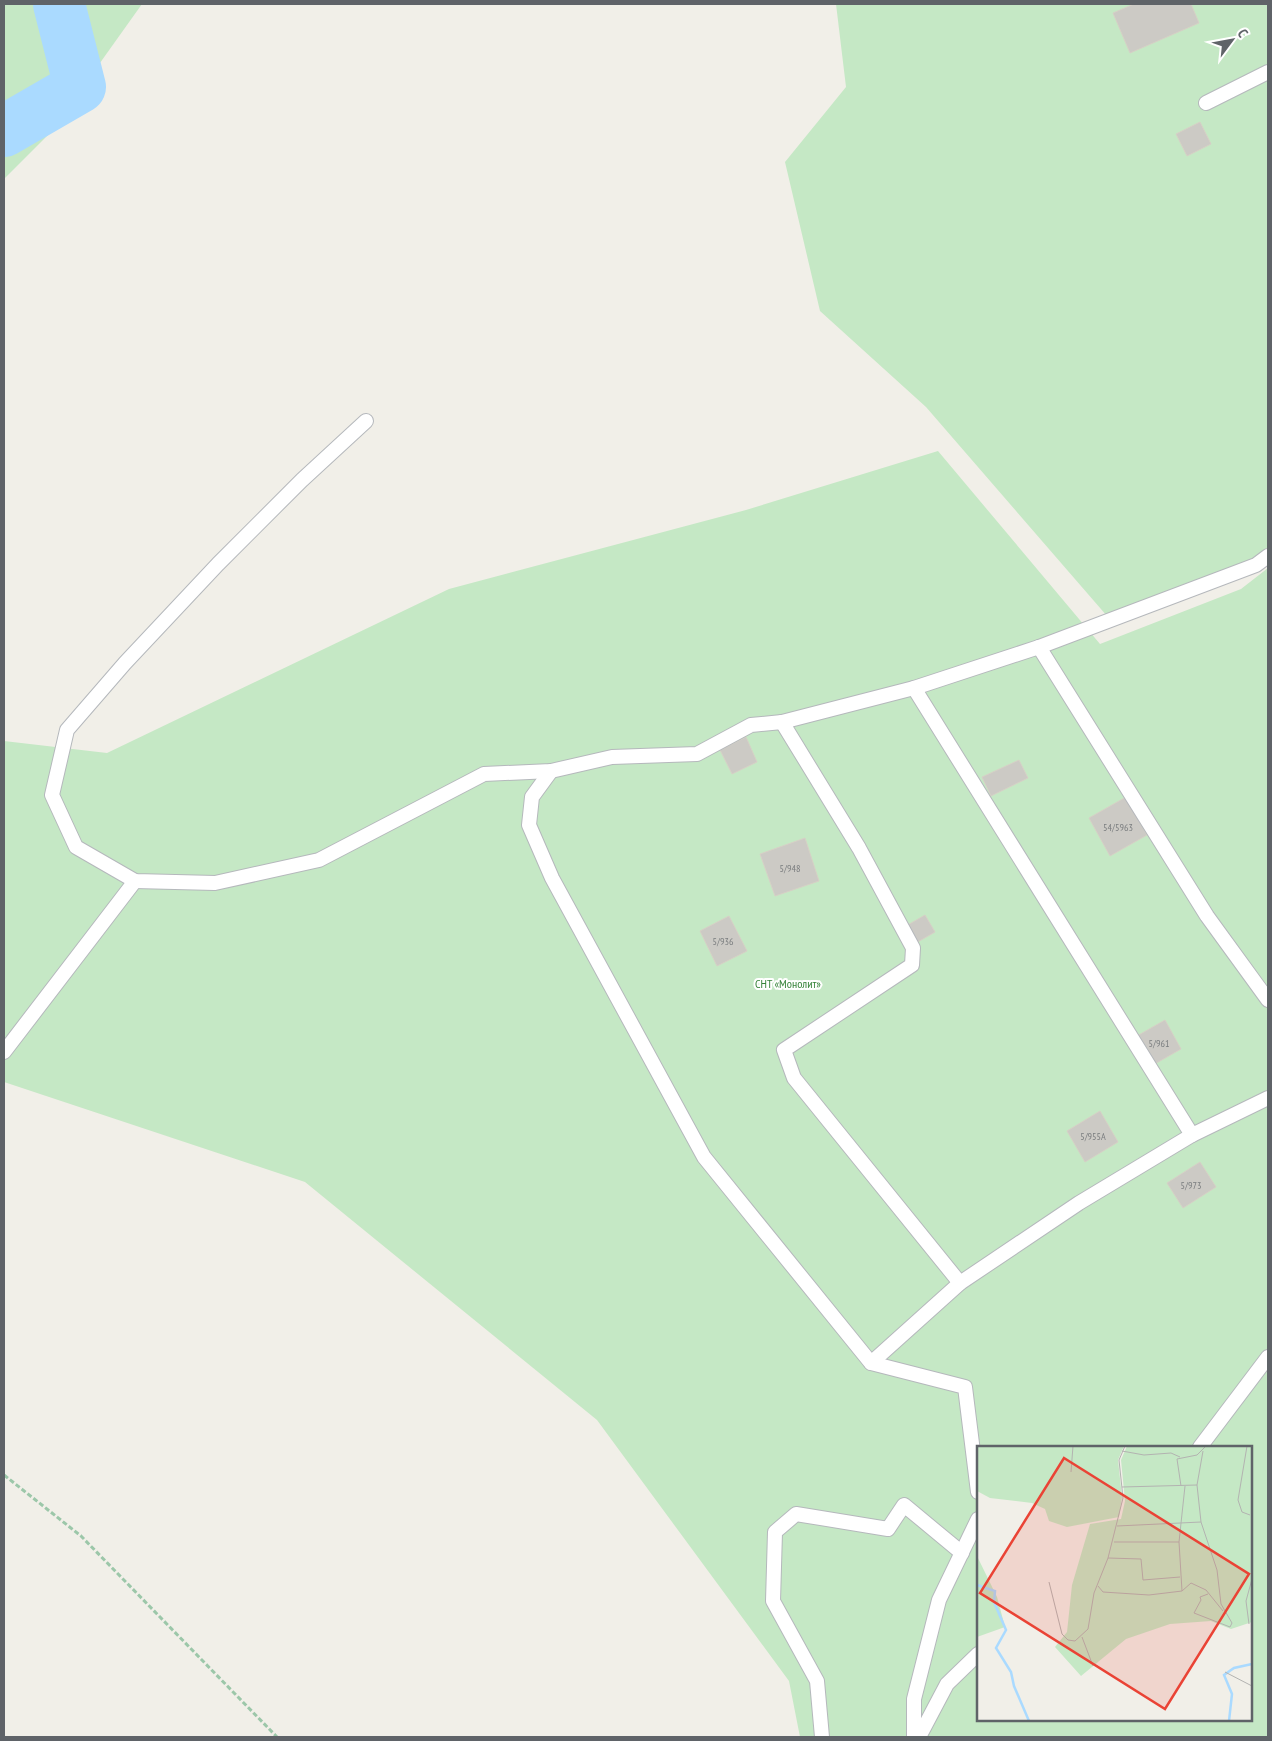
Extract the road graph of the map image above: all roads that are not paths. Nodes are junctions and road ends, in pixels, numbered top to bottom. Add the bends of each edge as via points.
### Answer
1 (1268, 72) edge
2 (1206, 103) dead end
3 (366, 422) dead end
4 (1268, 556) edge
5 (1038, 646) junction
6 (914, 688) junction
7 (782, 722) junction
8 (551, 771) junction
9 (135, 881) junction
10 (1268, 1000) edge
11 (4, 1052) edge
12 (1268, 1098) edge
13 (1192, 1135) junction
14 (960, 1283) junction
15 (1268, 1357) edge
16 (871, 1363) junction
17 (1201, 1446) edge
18 (977, 1484) edge
19 (977, 1521) edge
20 (962, 1552) junction
21 (977, 1655) edge
22 (822, 1737) edge
23 (914, 1737) edge
24 (919, 1737) edge

1 - 2 lane
3 - 9 lane via 218,564 67,730 52,795 76,847
4 - 5 lane via 1256,565
5 - 6 lane
5 - 10 lane via 1207,916
6 - 7 lane
6 - 13 lane
7 - 8 lane via 751,725 696,754 612,757
7 - 14 lane via 859,848 913,948 912,966 784,1050 794,1078
8 - 9 lane via 484,774 319,860 215,882
8 - 16 lane via 532,798 529,825 552,878 704,1157
9 - 11 lane
12 - 13 lane
13 - 14 lane via 1079,1203
14 - 16 lane
15 - 17 lane
16 - 18 lane via 965,1387
19 - 20 lane
20 - 22 lane via 904,1505 888,1529 796,1514 775,1532 773,1601 817,1681
20 - 23 lane via 939,1600 914,1699
21 - 24 lane via 946,1684

